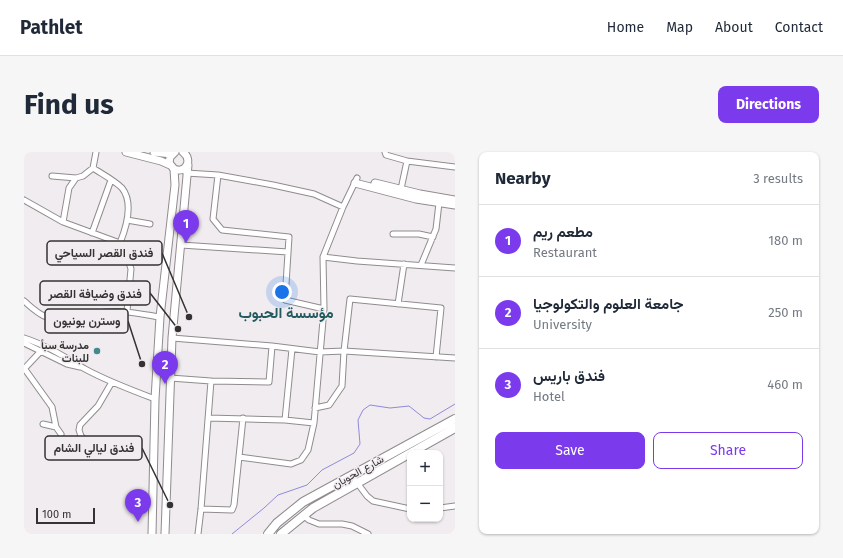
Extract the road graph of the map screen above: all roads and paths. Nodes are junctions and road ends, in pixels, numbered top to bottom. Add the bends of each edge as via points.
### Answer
1 (96, 152) edge
2 (126, 152) edge
3 (154, 152) edge
4 (183, 152) edge
5 (385, 152) edge
6 (173, 153) edge
7 (407, 161) junction
8 (188, 165) junction
9 (172, 167) junction
10 (455, 167) edge
11 (93, 168) junction
12 (186, 173) junction
13 (218, 175) junction
14 (52, 176) dead end
15 (76, 178) junction
16 (111, 180) junction
17 (356, 180) junction
18 (401, 190) junction
19 (24, 200) edge
20 (455, 200) edge
21 (439, 203) junction
22 (455, 205) edge
23 (343, 206) junction
24 (127, 220) junction
25 (63, 222) junction
26 (150, 224) dead end
27 (92, 233) junction
28 (393, 234) dead end
29 (433, 237) junction
30 (120, 243) junction
31 (181, 246) junction
32 (288, 252) junction
33 (323, 257) junction
34 (404, 264) junction
35 (421, 265) junction
36 (455, 268) edge
37 (24, 301) edge
38 (161, 301) junction
39 (175, 302) junction
40 (398, 304) junction
41 (324, 309) junction
42 (127, 312) junction
43 (160, 317) junction
44 (24, 338) edge
45 (172, 338) junction
46 (24, 342) edge
47 (272, 346) junction
48 (292, 349) junction
49 (41, 351) junction
50 (344, 351) junction
51 (320, 352) junction
52 (436, 357) junction
53 (455, 358) edge
54 (24, 368) edge
55 (85, 368) junction
56 (170, 378) junction
57 (211, 381) junction
58 (112, 382) junction
59 (156, 399) junction
60 (315, 408) junction
61 (208, 418) junction
62 (243, 418) junction
63 (455, 419) edge
64 (285, 420) junction
65 (314, 422) junction
66 (43, 424) dead end
67 (56, 427) junction
68 (455, 428) edge
69 (61, 434) dead end
70 (114, 448) dead end
71 (239, 457) junction
72 (354, 479) junction
73 (455, 506) edge
74 (407, 508) edge
75 (443, 508) edge
76 (201, 509) junction
77 (303, 515) junction
78 (152, 534) edge
79 (165, 534) edge
80 (198, 534) edge
81 (268, 534) edge
82 (281, 534) edge
83 (368, 534) edge

1 - 11 street
2 - 9 main road via 161,161
3 - 6 main road
4 - 8 main road via 187,156
5 - 7 street via 386,155
6 - 9 main road via 169,160
7 - 10 street
7 - 18 street
8 - 9 main road via 183,170
8 - 12 main road
9 - 38 main road via 175,185
11 - 15 street
11 - 16 street
12 - 13 street
12 - 31 main road
13 - 23 street via 314,194
13 - 32 street via 213,219 222,230 289,237
14 - 15 street
15 - 25 street via 69,188
16 - 24 street via 125,193 128,205
16 - 27 street
17 - 18 main road
17 - 21 main road via 416,199
17 - 23 street
18 - 20 main road
19 - 25 street
21 - 22 main road
21 - 29 street
23 - 33 street
24 - 26 street
24 - 30 street
25 - 27 street
27 - 30 street
28 - 29 street
29 - 35 street
30 - 42 street via 131,269
31 - 32 street
31 - 39 main road
32 - 41 street via 285,300
33 - 34 street
33 - 41 street
34 - 35 street
34 - 40 street
35 - 36 street
37 - 42 street via 45,316 60,319 105,312
38 - 39 main road via 168,299
38 - 43 main road
39 - 45 main road
40 - 50 street via 350,299
40 - 52 street via 441,308
41 - 51 street
42 - 43 street
43 - 59 main road
44 - 55 street
45 - 47 street
45 - 56 main road
46 - 49 street
47 - 48 street
47 - 57 street via 269,382
48 - 51 street
48 - 64 street
49 - 54 street
49 - 55 street via 67,364
50 - 51 street
50 - 52 street
50 - 60 street via 342,386 329,405
51 - 60 street
52 - 53 street
54 - 67 street via 52,407
55 - 58 street
56 - 57 street
56 - 79 main road
57 - 61 street
58 - 59 street
58 - 70 street via 98,406 80,425 79,430 84,439 98,441
59 - 78 main road
60 - 65 street
61 - 62 street
61 - 76 street
62 - 64 street
62 - 71 street
63 - 72 highway, شارع الحوبان
64 - 65 street
65 - 71 street via 308,450 301,460 291,464
66 - 67 street
67 - 69 street
68 - 72 highway, شارع الحوبان
71 - 76 street via 232,510
72 - 74 street via 373,502
72 - 77 highway, شارع الحوبان
72 - 81 highway, شارع الحوبان via 303,502 277,523
73 - 75 street
76 - 80 street
77 - 82 highway, شارع الحوبان
77 - 83 street via 319,524 352,526

